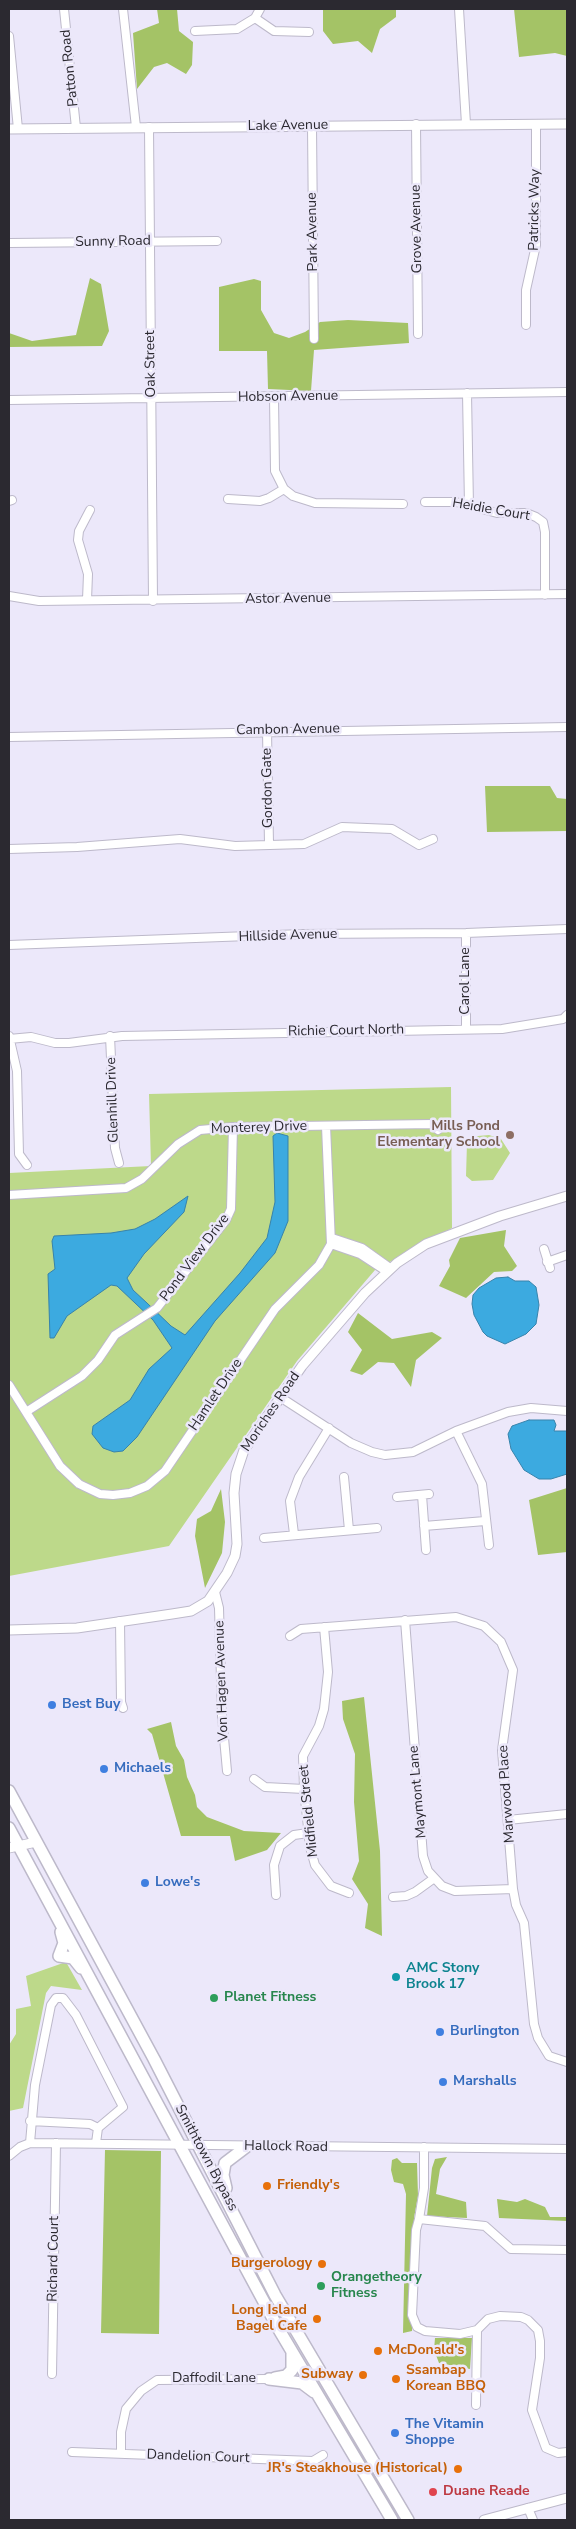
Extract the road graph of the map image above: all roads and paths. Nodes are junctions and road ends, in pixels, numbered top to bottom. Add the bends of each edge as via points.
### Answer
1 (64, 9) edge
2 (123, 9) edge
3 (260, 9) edge
4 (459, 9) edge
5 (255, 18) junction
6 (195, 31) dead end
7 (309, 32) dead end
8 (9, 36) edge
9 (416, 124) junction
10 (466, 124) junction
11 (536, 124) junction
12 (567, 124) edge
13 (312, 126) junction
14 (149, 127) junction
15 (76, 128) junction
16 (136, 128) junction
17 (13, 129) edge
18 (217, 240) dead end
19 (150, 241) junction
20 (9, 243) edge
21 (526, 325) dead end
22 (418, 334) dead end
23 (314, 339) dead end
24 (567, 392) edge
25 (467, 393) junction
26 (274, 397) junction
27 (151, 399) junction
28 (9, 400) edge
29 (284, 489) junction
30 (228, 499) dead end
31 (425, 502) dead end
32 (403, 504) dead end
33 (469, 506) junction
34 (90, 510) dead end
35 (567, 594) edge
36 (545, 595) junction
37 (9, 596) edge
38 (87, 600) junction
39 (153, 601) junction
40 (567, 727) edge
41 (266, 731) junction
42 (9, 737) edge
43 (433, 839) dead end
44 (268, 844) junction
45 (9, 849) edge
46 (567, 929) edge
47 (466, 933) junction
48 (9, 945) edge
49 (567, 1015) edge
50 (466, 1029) junction
51 (110, 1036) junction
52 (9, 1037) edge
53 (9, 1106) edge
54 (18, 1106) junction
55 (326, 1126) junction
56 (233, 1127) junction
57 (438, 1130) dead end
58 (119, 1163) dead end
59 (27, 1165) dead end
60 (9, 1195) edge
61 (567, 1196) edge
62 (331, 1241) junction
63 (544, 1249) dead end
64 (567, 1257) edge
65 (388, 1270) junction
66 (9, 1385) edge
67 (280, 1397) junction
68 (567, 1411) edge
69 (26, 1412) junction
70 (329, 1428) junction
71 (456, 1431) junction
72 (344, 1477) dead end
73 (396, 1497) dead end
74 (485, 1521) junction
75 (424, 1526) junction
76 (377, 1528) dead end
77 (349, 1530) junction
78 (294, 1534) junction
79 (264, 1538) dead end
80 (489, 1545) dead end
81 (426, 1550) dead end
82 (215, 1592) junction
83 (405, 1620) junction
84 (120, 1621) junction
85 (324, 1627) junction
86 (9, 1630) edge
87 (290, 1636) dead end
88 (123, 1708) dead end
89 (227, 1771) dead end
90 (254, 1779) dead end
91 (304, 1788) junction
92 (9, 1791) edge
93 (567, 1814) edge
94 (508, 1820) junction
95 (9, 1828) edge
96 (308, 1833) junction
97 (36, 1842) junction
98 (14, 1848) edge
99 (433, 1879) junction
100 (513, 1889) junction
101 (349, 1893) dead end
102 (276, 1895) dead end
103 (394, 1897) dead end
104 (57, 1916) junction
105 (92, 1981) junction
106 (567, 2062) edge
107 (30, 2121) junction
108 (98, 2128) junction
109 (30, 2143) junction
110 (56, 2143) junction
111 (96, 2143) junction
112 (180, 2145) junction
113 (200, 2146) junction
114 (246, 2147) junction
115 (424, 2147) junction
116 (567, 2149) edge
117 (9, 2156) edge
118 (229, 2202) junction
119 (419, 2219) junction
120 (567, 2250) edge
121 (477, 2330) junction
122 (291, 2351) junction
123 (52, 2374) dead end
124 (269, 2380) junction
125 (319, 2397) junction
126 (476, 2405) dead end
127 (72, 2452) dead end
128 (567, 2452) edge
129 (121, 2454) junction
130 (323, 2456) dead end
131 (567, 2498) edge
132 (528, 2508) junction
133 (392, 2520) edge
134 (408, 2520) edge
135 (484, 2520) edge
136 (533, 2520) edge

1 - 15 street, Patton Road
2 - 16 street
3 - 5 street
4 - 10 street
5 - 6 street via 237,29
5 - 7 street via 274,30
8 - 17 street
9 - 10 main road, Lake Avenue
9 - 13 main road, Lake Avenue
9 - 22 street, Grove Avenue
10 - 11 main road, Lake Avenue
11 - 12 main road, Lake Avenue
11 - 21 street, Patricks Way via 536,245 526,290
13 - 14 main road, Lake Avenue
13 - 23 street, Park Avenue
14 - 16 main road, Lake Avenue
14 - 19 street, Oak Street
15 - 16 main road, Lake Avenue
15 - 17 main road, Lake Avenue
18 - 19 street, Sunny Road
19 - 20 street, Sunny Road
19 - 27 street, Oak Street
24 - 25 street, Hobson Avenue
25 - 26 street, Hobson Avenue
25 - 33 street
26 - 27 street, Hobson Avenue
26 - 29 street via 275,471
27 - 28 street, Hobson Avenue
27 - 39 street, Oak Street
29 - 30 street via 260,501
29 - 32 street via 305,501
31 - 33 street, Heidie Court via 456,502
33 - 36 street, Heidie Court via 497,512 526,513 543,522
34 - 38 street via 78,530 88,574
35 - 36 street, Astor Avenue
36 - 39 street, Astor Avenue
37 - 38 street, Astor Avenue via 33,601
38 - 39 street, Astor Avenue
40 - 41 street, Cambon Avenue
41 - 42 street, Cambon Avenue
41 - 44 street, Gordon Gate
43 - 44 street via 419,845 392,829 342,827 304,844
44 - 45 street via 235,846 180,838
46 - 47 street, Hillside Avenue
47 - 48 street, Hillside Avenue via 302,934
47 - 50 street, Carol Lane
49 - 50 street, Richie Court North via 564,1019 502,1029
50 - 51 street, Richie Court North
51 - 52 street via 69,1043
51 - 58 street, Glenhill Drive via 115,1148
52 - 54 street via 17,1071
53 - 54 street
54 - 59 street via 19,1154
55 - 56 street, Monterey Drive
55 - 57 street, Monterey Drive via 432,1124
55 - 62 street
56 - 60 street, Monterey Drive via 200,1130 178,1144 142,1179 126,1188
56 - 69 street, Pond View Drive via 231,1209 226,1220 157,1308 115,1335 82,1376
61 - 65 main road, Moriches Road via 500,1216 426,1244
62 - 65 street via 362,1248
62 - 69 street, Hamlet Drive via 319,1265 275,1309 165,1471 147,1486 113,1495 100,1494 79,1484 60,1466
63 - 64 street via 548,1265
65 - 67 main road, Moriches Road via 315,1350
66 - 69 street, Hamlet Drive
67 - 70 street
67 - 82 main road, Moriches Road via 244,1450 234,1493 235,1556
68 - 71 street via 531,1408 508,1412
70 - 71 street via 361,1448 391,1455 413,1452
70 - 78 street via 299,1477 290,1501
71 - 74 street via 482,1484
72 - 77 street
73 - 75 street via 425,1494
74 - 75 street
74 - 80 street
75 - 81 street
76 - 77 street
77 - 78 street
78 - 79 street
82 - 84 main road, Moriches Road via 208,1601 191,1611
82 - 89 street, Von Hagen Avenue via 219,1608
83 - 85 street, Marwood Place
83 - 94 street, Marwood Place via 456,1617 472,1620 490,1630 505,1649 513,1676 502,1746
83 - 99 street, Maymont Lane via 423,1856
84 - 86 main road, Moriches Road via 77,1628
84 - 88 street
85 - 87 street, Marwood Place via 301,1628
85 - 91 street, Midfield Street via 328,1672 324,1709 303,1756
90 - 91 street via 265,1787
91 - 96 street, Midfield Street
92 - 97 highway, Smithtown Bypass
93 - 94 street
94 - 100 street, Marwood Place
95 - 98 highway, Smithtown Bypass
96 - 101 street, Midfield Street via 318,1871 332,1886
96 - 102 street via 294,1835 280,1846 274,1865
97 - 98 main road
97 - 113 highway, Smithtown Bypass
98 - 104 highway, Smithtown Bypass
99 - 100 street via 455,1891
99 - 103 street via 415,1892
100 - 106 street, Marwood Place via 524,1923 538,2038 549,2056
104 - 105 highway, Smithtown Bypass
104 - 105 highway via 64,1941 59,1956 72,1958
105 - 112 highway, Smithtown Bypass
107 - 108 street via 90,2124
107 - 108 street via 51,2006 56,1998 63,1998 76,2015 123,2107
107 - 109 street
108 - 111 street
109 - 110 street, Hallock Road
109 - 117 street
110 - 111 street, Hallock Road
110 - 123 street, Richard Court
111 - 112 street, Hallock Road
112 - 113 street, Hallock Road
112 - 122 highway, Smithtown Bypass
113 - 114 street, Hallock Road
113 - 118 highway, Smithtown Bypass
114 - 115 street, Hallock Road
114 - 118 highway via 229,2158 223,2169
115 - 116 street, Hallock Road
115 - 119 street via 424,2188
118 - 134 highway, Smithtown Bypass via 301,2342
119 - 120 street via 485,2226 511,2249
119 - 121 street via 412,2279 412,2315 417,2327 435,2333 460,2334
121 - 126 street
121 - 128 street via 488,2319 500,2316 522,2317 538,2330 540,2358 532,2410 546,2448 558,2453
122 - 124 highway via 290,2372
122 - 125 highway, Smithtown Bypass
124 - 125 highway via 302,2383
124 - 129 street, Daffodil Lane via 157,2380 141,2391 126,2409
125 - 133 highway, Smithtown Bypass
127 - 129 street, Dandelion Court
129 - 130 street, Dandelion Court via 313,2461
131 - 132 main road
132 - 135 main road
132 - 136 street

